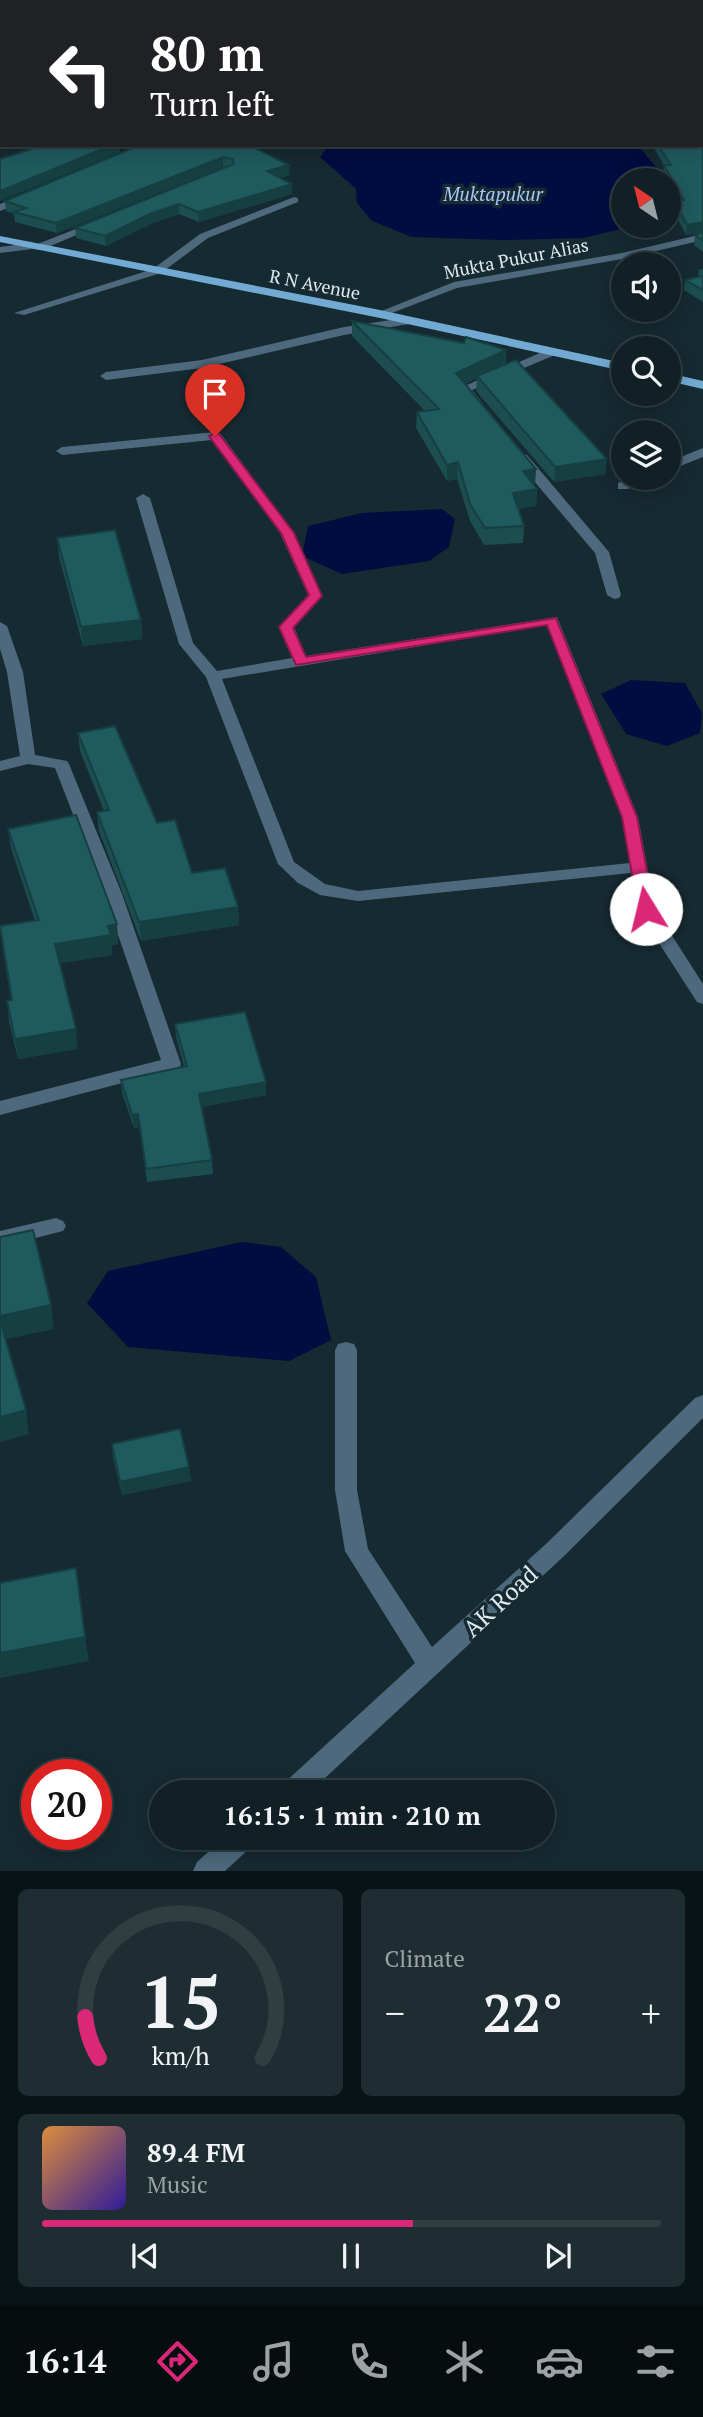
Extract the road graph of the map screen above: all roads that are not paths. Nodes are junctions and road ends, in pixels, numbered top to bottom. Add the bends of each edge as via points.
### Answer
1 (38, 192) edge
2 (295, 200) dead end
3 (0, 208) edge
4 (101, 222) edge
5 (703, 237) edge
6 (0, 239) edge
7 (34, 247) junction
8 (0, 250) edge
9 (158, 271) junction
10 (20, 313) dead end
11 (380, 314) junction
12 (411, 321) junction
13 (551, 352) junction
14 (611, 365) edge
15 (106, 376) dead end
16 (681, 380) edge
17 (703, 385) edge
18 (490, 420) edge
19 (62, 451) dead end
20 (516, 452) edge
21 (703, 452) edge
22 (681, 461) edge
23 (143, 498) dead end
24 (614, 595) dead end
25 (0, 626) edge
26 (301, 662) junction
27 (213, 676) junction
28 (28, 759) junction
29 (0, 766) edge
30 (639, 867) junction
31 (703, 998) edge
32 (0, 1108) edge
33 (56, 1226) dead end
34 (0, 1238) edge
35 (346, 1350) dead end
36 (703, 1404) edge
37 (430, 1665) junction
38 (305, 1780) edge
39 (229, 1850) edge
40 (206, 1871) edge

1 - 3 street
2 - 9 street via 204,236
4 - 7 street
5 - 11 street, Mukta Pukur Alias via 454,285
6 - 7 main road, R N Avenue
7 - 8 street
7 - 9 main road, R N Avenue
9 - 10 street
9 - 11 main road, R N Avenue
11 - 12 main road, R N Avenue
12 - 13 main road, R N Avenue
12 - 15 street via 344,331 202,365
13 - 14 main road, R N Avenue
13 - 18 street via 464,389
16 - 17 main road
19 - 26 street via 215,436 287,533 316,596 286,627
20 - 24 street via 602,552
21 - 22 street
23 - 27 street via 186,644
25 - 28 street via 15,672
26 - 27 street
26 - 30 street via 552,620 629,817
27 - 30 street via 286,864 323,892 358,896
28 - 29 street
28 - 32 street via 61,764 113,894 172,1063
30 - 31 street via 646,909
33 - 34 street
35 - 37 street via 346,1490 357,1551
36 - 37 street, AK Road
37 - 38 street, AK Road
39 - 40 street

